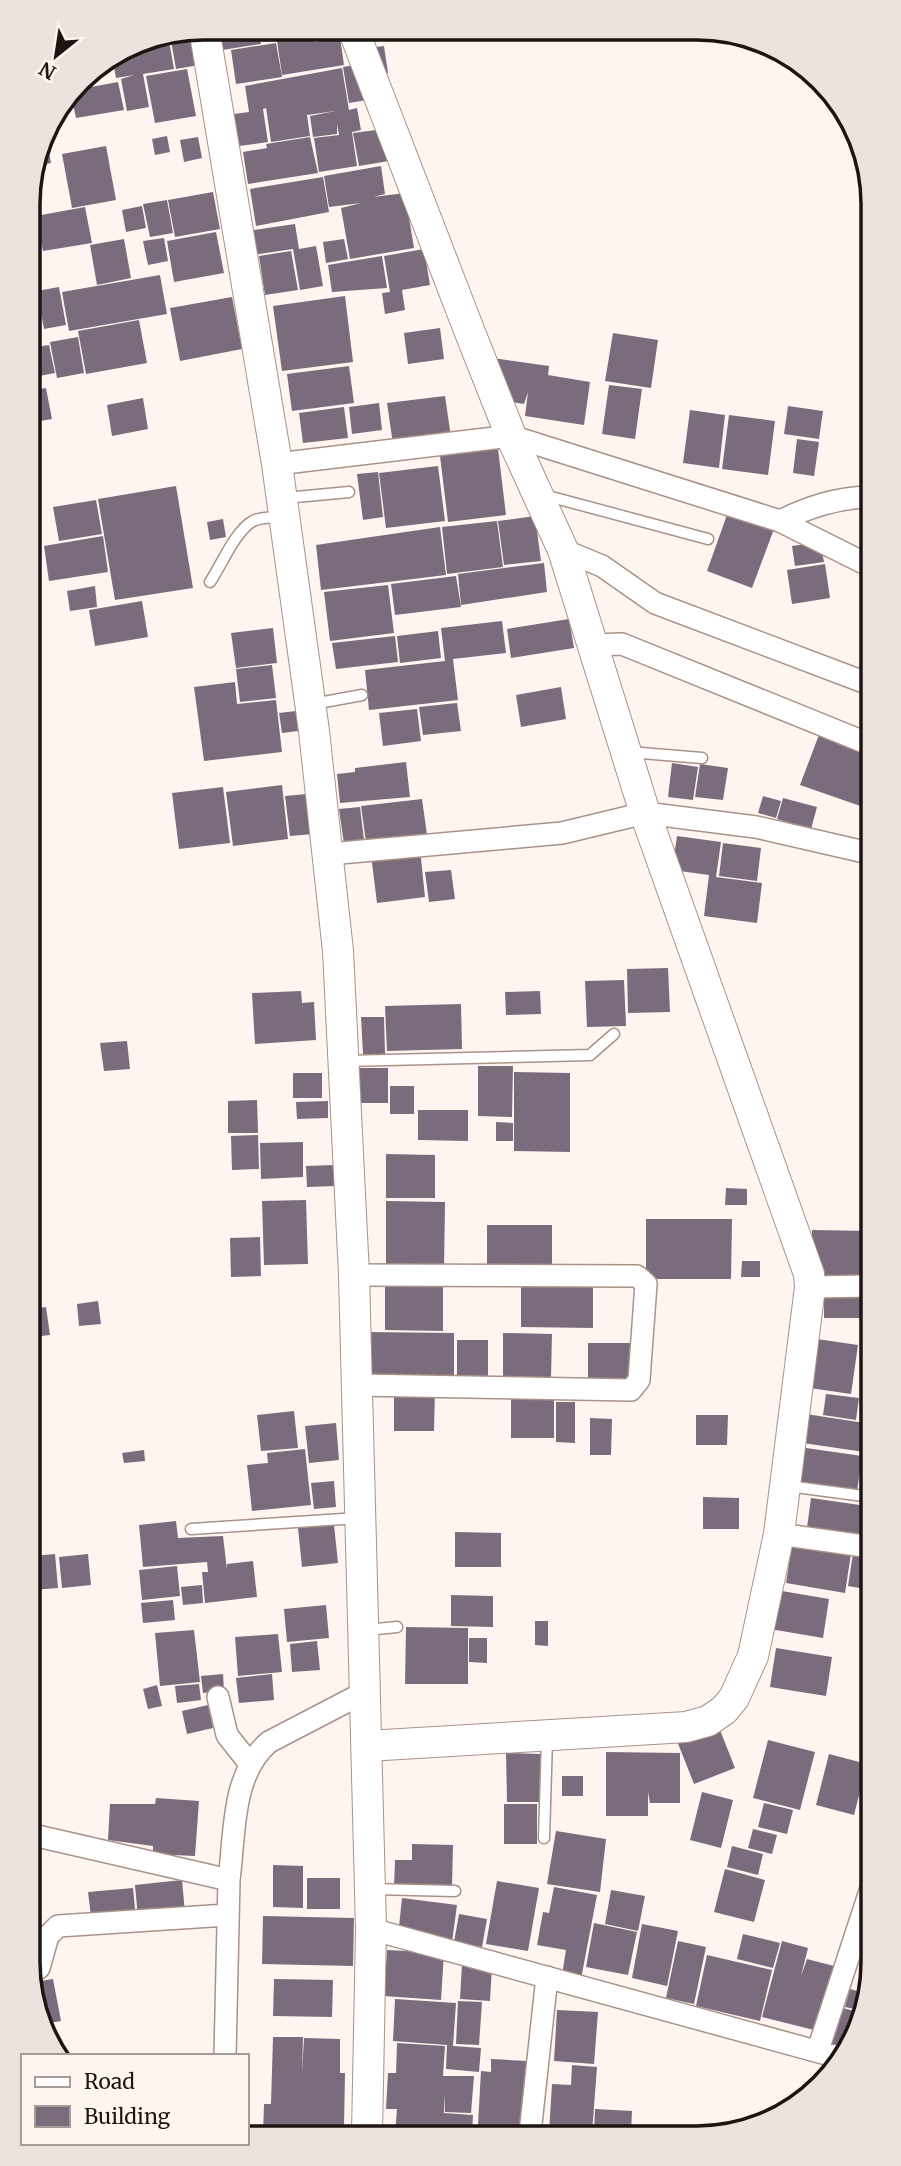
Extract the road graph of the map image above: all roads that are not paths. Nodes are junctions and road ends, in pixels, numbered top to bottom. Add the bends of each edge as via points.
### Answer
1 (206, 41) edge
2 (358, 41) edge
3 (511, 436) junction
4 (277, 464) junction
5 (349, 492) dead end
6 (538, 494) junction
7 (861, 498) edge
8 (283, 507) junction
9 (780, 521) junction
10 (708, 539) dead end
11 (563, 550) junction
12 (861, 561) edge
13 (210, 582) dead end
14 (593, 645) junction
15 (861, 681) edge
16 (362, 695) dead end
17 (311, 705) junction
18 (861, 741) edge
19 (626, 752) junction
20 (702, 758) dead end
21 (645, 813) junction
22 (861, 851) edge
23 (329, 854) junction
24 (614, 1034) dead end
25 (344, 1061) junction
26 (355, 1275) junction
27 (860, 1286) edge
28 (810, 1287) junction
29 (357, 1385) junction
30 (785, 1486) junction
31 (860, 1496) edge
32 (361, 1518) junction
33 (191, 1529) dead end
34 (779, 1534) junction
35 (860, 1545) edge
36 (397, 1627) dead end
37 (363, 1631) junction
38 (365, 1692) junction
39 (218, 1698) dead end
40 (547, 1735) junction
41 (367, 1746) junction
42 (250, 1764) junction
43 (40, 1837) edge
44 (544, 1838) dead end
45 (229, 1880) junction
46 (370, 1889) junction
47 (455, 1891) dead end
48 (227, 1915) junction
49 (860, 1922) edge
50 (371, 1929) junction
51 (40, 1964) edge
52 (547, 1977) junction
53 (818, 2050) junction
54 (225, 2054) edge
55 (832, 2055) edge
56 (368, 2126) edge
57 (531, 2126) edge

1 - 4 street
2 - 3 street
3 - 4 street
3 - 6 street
3 - 9 street
4 - 8 street
5 - 8 lane
6 - 10 lane
6 - 11 street
7 - 9 street via 835,500
8 - 13 lane via 252,521 224,552
8 - 17 street
9 - 12 street
11 - 14 street
11 - 15 street via 602,566 655,603
14 - 18 street via 622,644
14 - 19 street
16 - 17 lane
17 - 23 street
19 - 20 lane
19 - 21 street
21 - 22 street via 756,827
21 - 23 street via 562,833
21 - 28 street via 807,1266
23 - 25 street
24 - 25 lane via 590,1055
25 - 26 street
26 - 29 street
26 - 29 street via 637,1276 646,1284 639,1380 631,1390
27 - 28 street
28 - 30 street
29 - 32 street
30 - 31 lane
30 - 34 street
32 - 33 lane
32 - 37 street
34 - 35 street
34 - 40 street via 753,1656 724,1710 708,1721 686,1727
36 - 37 lane
37 - 38 street
38 - 41 street
38 - 42 street via 268,1742
39 - 42 street via 227,1735
40 - 41 street
40 - 44 lane
41 - 46 street
42 - 45 street via 241,1784
43 - 45 street
45 - 48 street
46 - 47 lane
46 - 50 street
48 - 51 street via 58,1926 48,1936
48 - 54 street
49 - 53 street
50 - 52 street
50 - 56 street
52 - 53 street
52 - 57 street
53 - 55 street

